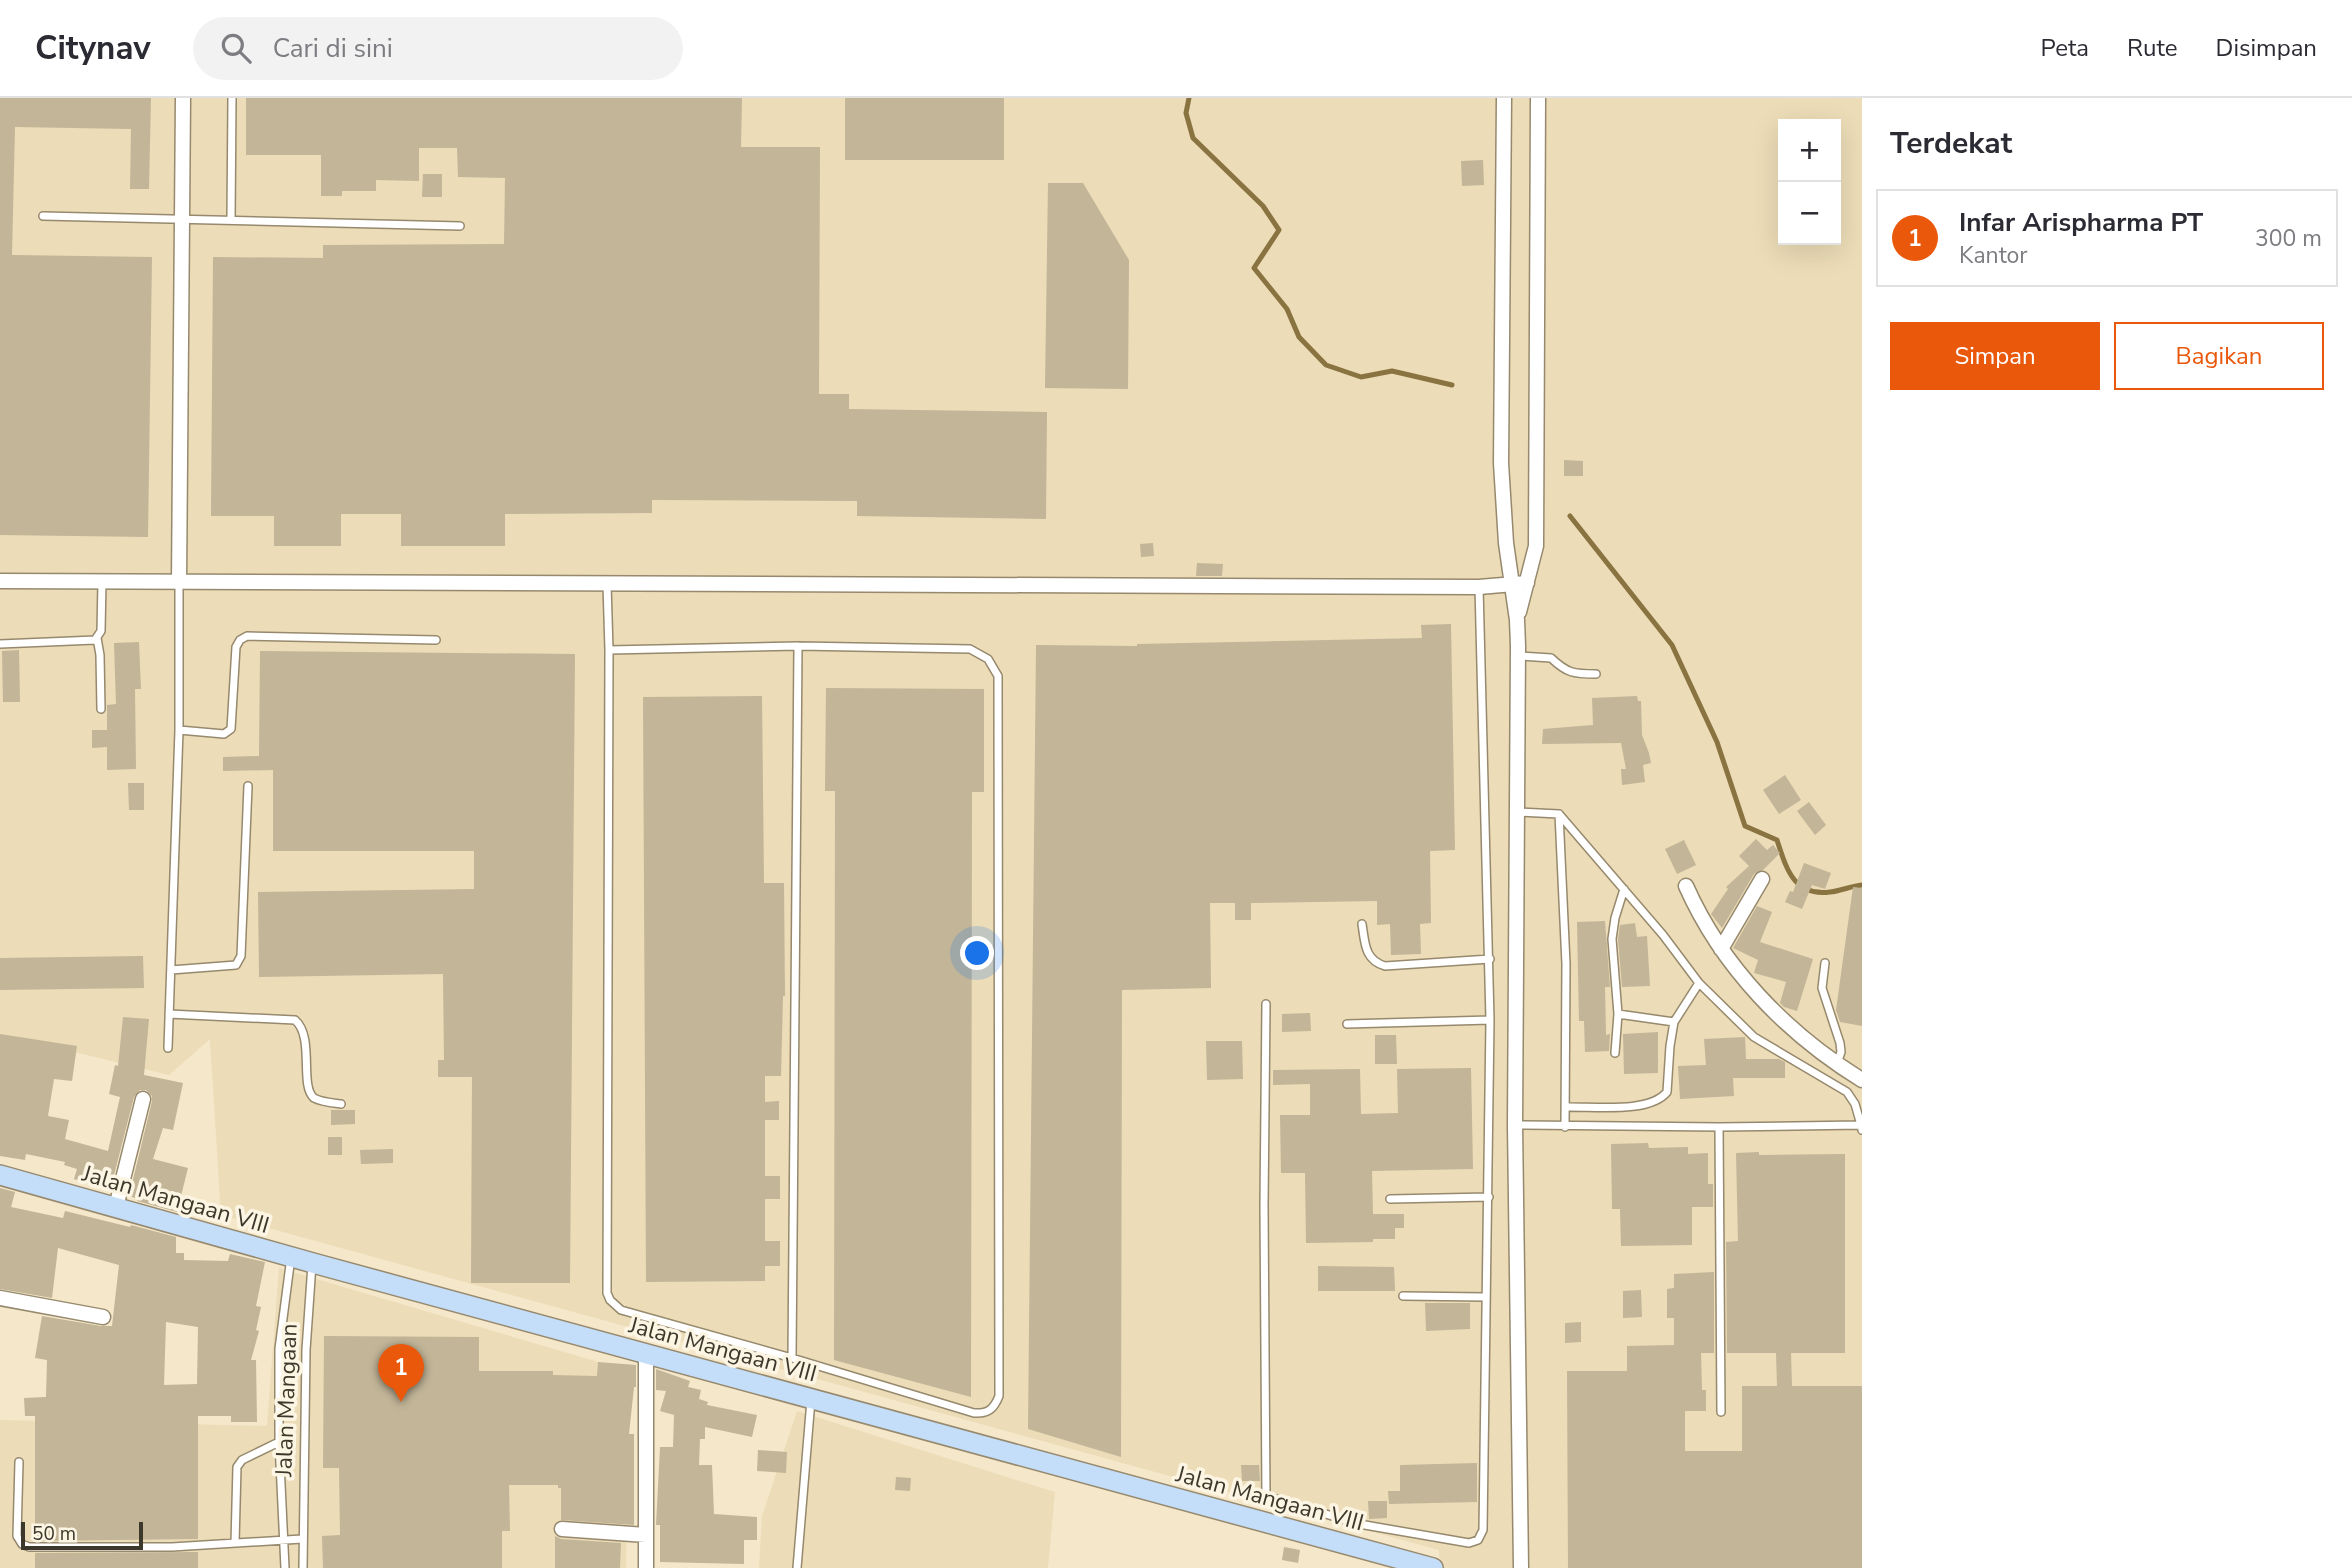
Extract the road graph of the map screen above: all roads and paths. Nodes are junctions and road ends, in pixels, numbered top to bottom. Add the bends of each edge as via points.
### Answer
1 (183, 98) edge
2 (232, 98) edge
3 (1504, 98) edge
4 (1538, 98) edge
5 (43, 216) dead end
6 (183, 219) junction
7 (230, 220) junction
8 (460, 226) dead end
9 (0, 581) edge
10 (102, 582) junction
11 (179, 582) junction
12 (607, 583) junction
13 (1519, 584) junction
14 (1479, 587) junction
15 (97, 638) junction
16 (436, 640) dead end
17 (0, 644) edge
18 (797, 646) junction
19 (609, 650) junction
20 (1518, 656) junction
21 (1596, 674) dead end
22 (101, 709) dead end
23 (179, 730) junction
24 (248, 786) dead end
25 (1517, 812) junction
26 (1559, 814) junction
27 (1762, 879) dead end
28 (1686, 886) dead end
29 (1624, 889) junction
30 (1362, 924) dead end
31 (1721, 949) junction
32 (1490, 958) junction
33 (1825, 963) dead end
34 (171, 970) junction
35 (1699, 984) junction
36 (1266, 1004) dead end
37 (169, 1014) junction
38 (1618, 1014) junction
39 (1490, 1020) junction
40 (1674, 1022) junction
41 (1347, 1024) dead end
42 (168, 1048) dead end
43 (1615, 1053) dead end
44 (1836, 1064) junction
45 (1862, 1080) edge
46 (143, 1099) dead end
47 (341, 1104) dead end
48 (1565, 1107) junction
49 (1516, 1125) junction
50 (1565, 1127) junction
51 (1719, 1127) junction
52 (1861, 1128) edge
53 (0, 1175) edge
54 (1489, 1197) junction
55 (1390, 1199) dead end
56 (116, 1207) junction
57 (291, 1257) junction
58 (313, 1263) junction
59 (1403, 1296) dead end
60 (1485, 1297) junction
61 (0, 1298) edge
62 (103, 1317) dead end
63 (646, 1353) junction
64 (792, 1358) junction
65 (811, 1399) junction
66 (1721, 1412) dead end
67 (279, 1442) junction
68 (19, 1462) dead end
69 (562, 1528) dead end
70 (646, 1535) junction
71 (302, 1539) junction
72 (284, 1540) junction
73 (236, 1543) junction
74 (285, 1568) edge
75 (303, 1568) edge
76 (646, 1568) edge
77 (797, 1568) edge
78 (1433, 1568) edge
79 (1521, 1568) edge

1 - 6 street
2 - 7 lane
3 - 13 street via 1501,463 1506,542
4 - 13 street via 1536,546
5 - 6 lane
6 - 7 lane
6 - 11 street
7 - 8 lane
9 - 10 street
10 - 11 street
10 - 15 lane
11 - 12 street
11 - 23 lane
12 - 14 street
12 - 19 lane
13 - 14 street
13 - 20 street
14 - 32 lane
15 - 17 lane
15 - 22 lane
16 - 23 lane via 247,636 236,647 232,729 224,734
18 - 19 lane
18 - 64 lane
18 - 64 lane via 971,649 988,659 998,676 999,1396 989,1411 974,1413
19 - 64 lane via 607,1293 621,1310
20 - 21 lane via 1551,658 1568,672
20 - 25 street
23 - 34 lane
24 - 34 lane via 241,956 236,965
25 - 26 lane
25 - 49 street
26 - 29 lane
26 - 48 lane via 1566,964
27 - 31 street
28 - 31 street
29 - 35 lane
29 - 38 lane via 1612,939
30 - 32 lane via 1371,960 1385,966
31 - 44 street via 1759,996 1809,1045
32 - 39 lane
33 - 44 lane via 1822,988 1840,1047
34 - 37 lane
35 - 40 lane
35 - 52 lane via 1754,1037 1847,1092
36 - 60 lane via 1266,1496 1359,1524 1454,1541 1478,1540 1483,1530
37 - 42 lane
37 - 47 lane via 295,1020 305,1037 310,1093 316,1099
38 - 40 lane
38 - 43 lane
39 - 41 lane
39 - 54 lane
40 - 48 lane via 1664,1096 1642,1106
44 - 45 street
46 - 56 street
48 - 50 lane
49 - 50 lane
49 - 79 street
50 - 51 lane
51 - 52 lane
51 - 66 lane
53 - 56 street, Jalan Mangaan VIII
54 - 55 lane
54 - 60 lane
56 - 57 street, Jalan Mangaan VIII
57 - 58 street, Jalan Mangaan VIII
57 - 67 lane via 279,1349
58 - 63 street, Jalan Mangaan VIII
58 - 71 lane, Jalan Mangaan via 306,1350
59 - 60 lane
61 - 62 street
63 - 65 street, Jalan Mangaan VIII
63 - 70 street
65 - 77 lane
65 - 78 street, Jalan Mangaan VIII
67 - 72 lane
67 - 73 lane, Jalan Mangaan via 237,1467
68 - 73 lane via 17,1536 29,1547
69 - 70 street
70 - 76 street
71 - 72 lane
71 - 75 lane, Jalan Mangaan
72 - 73 lane
72 - 74 lane

